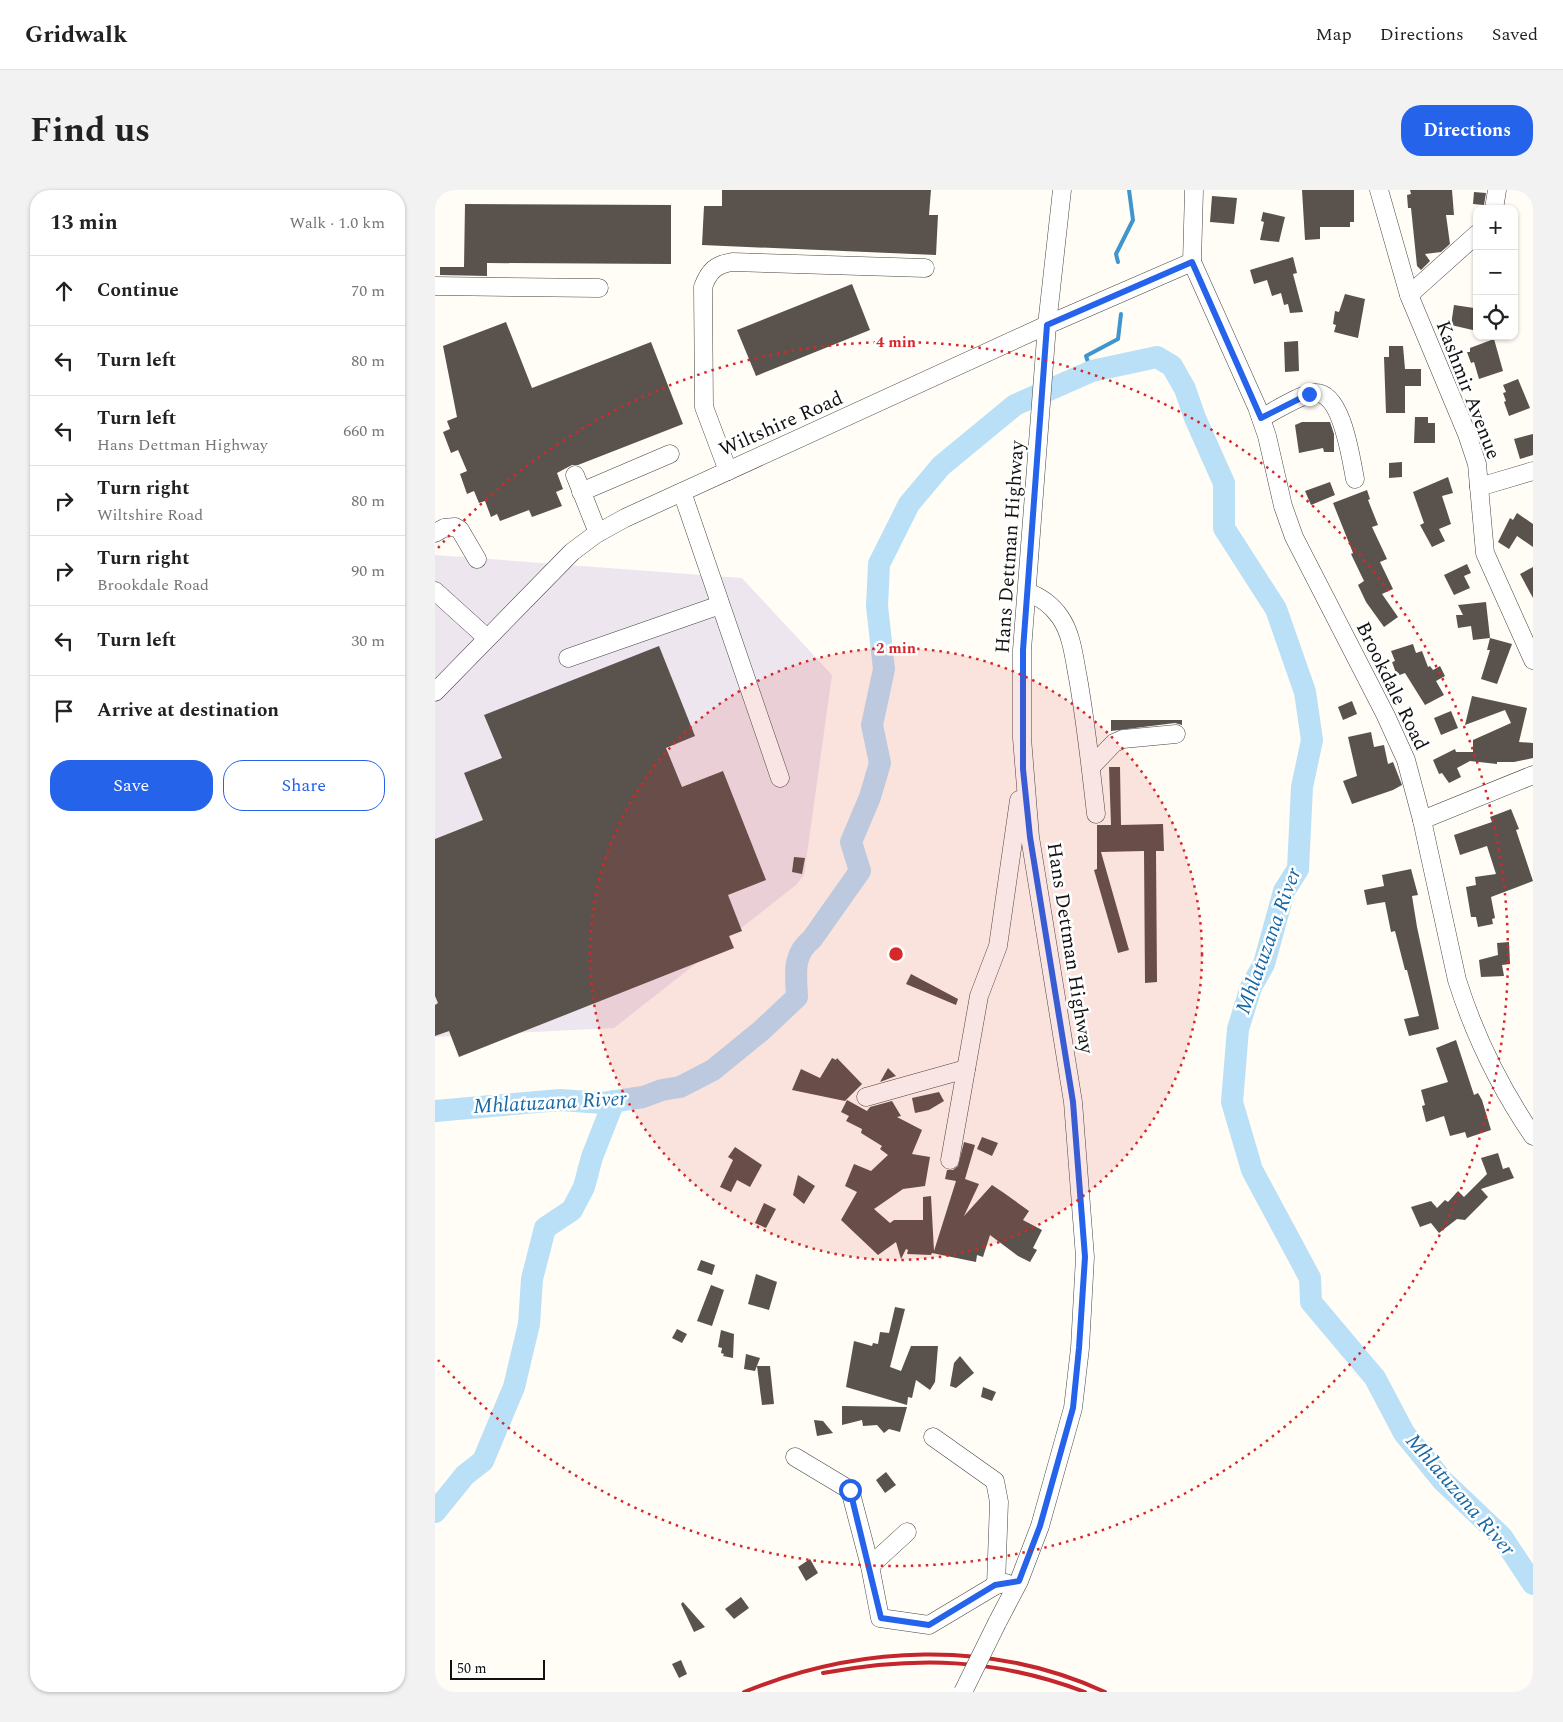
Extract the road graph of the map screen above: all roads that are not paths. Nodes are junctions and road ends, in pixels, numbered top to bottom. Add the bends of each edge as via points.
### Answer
1 (1062, 190) edge
2 (1194, 190) edge
3 (1379, 190) edge
4 (1497, 190) edge
5 (1495, 205) edge
6 (1473, 238) edge
7 (1192, 262) junction
8 (925, 268) dead end
9 (435, 286) edge
10 (599, 288) dead end
11 (1409, 295) junction
12 (1047, 325) junction
13 (1261, 418) junction
14 (670, 454) dead end
15 (729, 471) junction
16 (1533, 471) edge
17 (575, 475) dead end
18 (1355, 479) dead end
19 (1479, 487) junction
20 (581, 492) junction
21 (683, 492) junction
22 (435, 533) edge
23 (598, 533) junction
24 (477, 559) dead end
25 (435, 591) edge
26 (1027, 592) junction
27 (720, 605) junction
28 (487, 638) junction
29 (568, 658) dead end
30 (1533, 660) edge
31 (435, 692) edge
32 (1176, 734) dead end
33 (1091, 767) junction
34 (1023, 769) junction
35 (1533, 774) edge
36 (780, 778) dead end
37 (1096, 814) dead end
38 (1422, 820) junction
39 (966, 1069) junction
40 (866, 1097) dead end
41 (1533, 1136) edge
42 (950, 1160) dead end
43 (933, 1438) dead end
44 (795, 1456) dead end
45 (907, 1532) dead end
46 (869, 1566) junction
47 (1019, 1581) junction
48 (995, 1585) junction
49 (963, 1692) edge

1 - 12 street, Hans Dettman Highway
2 - 7 street
3 - 11 street, Kashmir Avenue
4 - 5 street
6 - 11 street
7 - 12 street, Wiltshire Road
7 - 13 street, Brookdale Road
8 - 15 street via 732,262 718,265 708,273 703,287 704,407
9 - 10 street
11 - 19 street, Kashmir Avenue via 1467,434 1477,464
12 - 15 street, Wiltshire Road
12 - 26 street, Hans Dettman Highway
13 - 18 street via 1309,394 1327,397 1346,434
13 - 38 street, Brookdale Road via 1294,537 1397,738
14 - 20 street
15 - 21 street, Wiltshire Road
16 - 19 street
17 - 20 street
19 - 30 street, Kashmir Avenue via 1485,553
20 - 23 street
21 - 23 street, Wiltshire Road
21 - 27 street
22 - 24 street via 444,528 460,530
23 - 28 street, Wiltshire Road via 553,569
25 - 28 street
26 - 33 street via 1050,605 1068,632
26 - 34 street, Hans Dettman Highway via 1022,677
27 - 29 street
27 - 36 street
28 - 31 street, Wiltshire Road
32 - 33 street via 1123,739 1113,743
33 - 37 street
34 - 39 street via 998,946 979,996
34 - 47 street, Hans Dettman Highway via 1030,837 1073,1102 1085,1257 1073,1408 1040,1526
35 - 38 street
38 - 41 street, Brookdale Road via 1465,1004 1495,1070
39 - 40 street
39 - 42 street
43 - 48 street via 995,1481 999,1502
44 - 46 street via 850,1490
45 - 46 street
46 - 48 street via 881,1618 929,1625
47 - 48 street
47 - 49 street, Hans Dettman Highway, bridge

